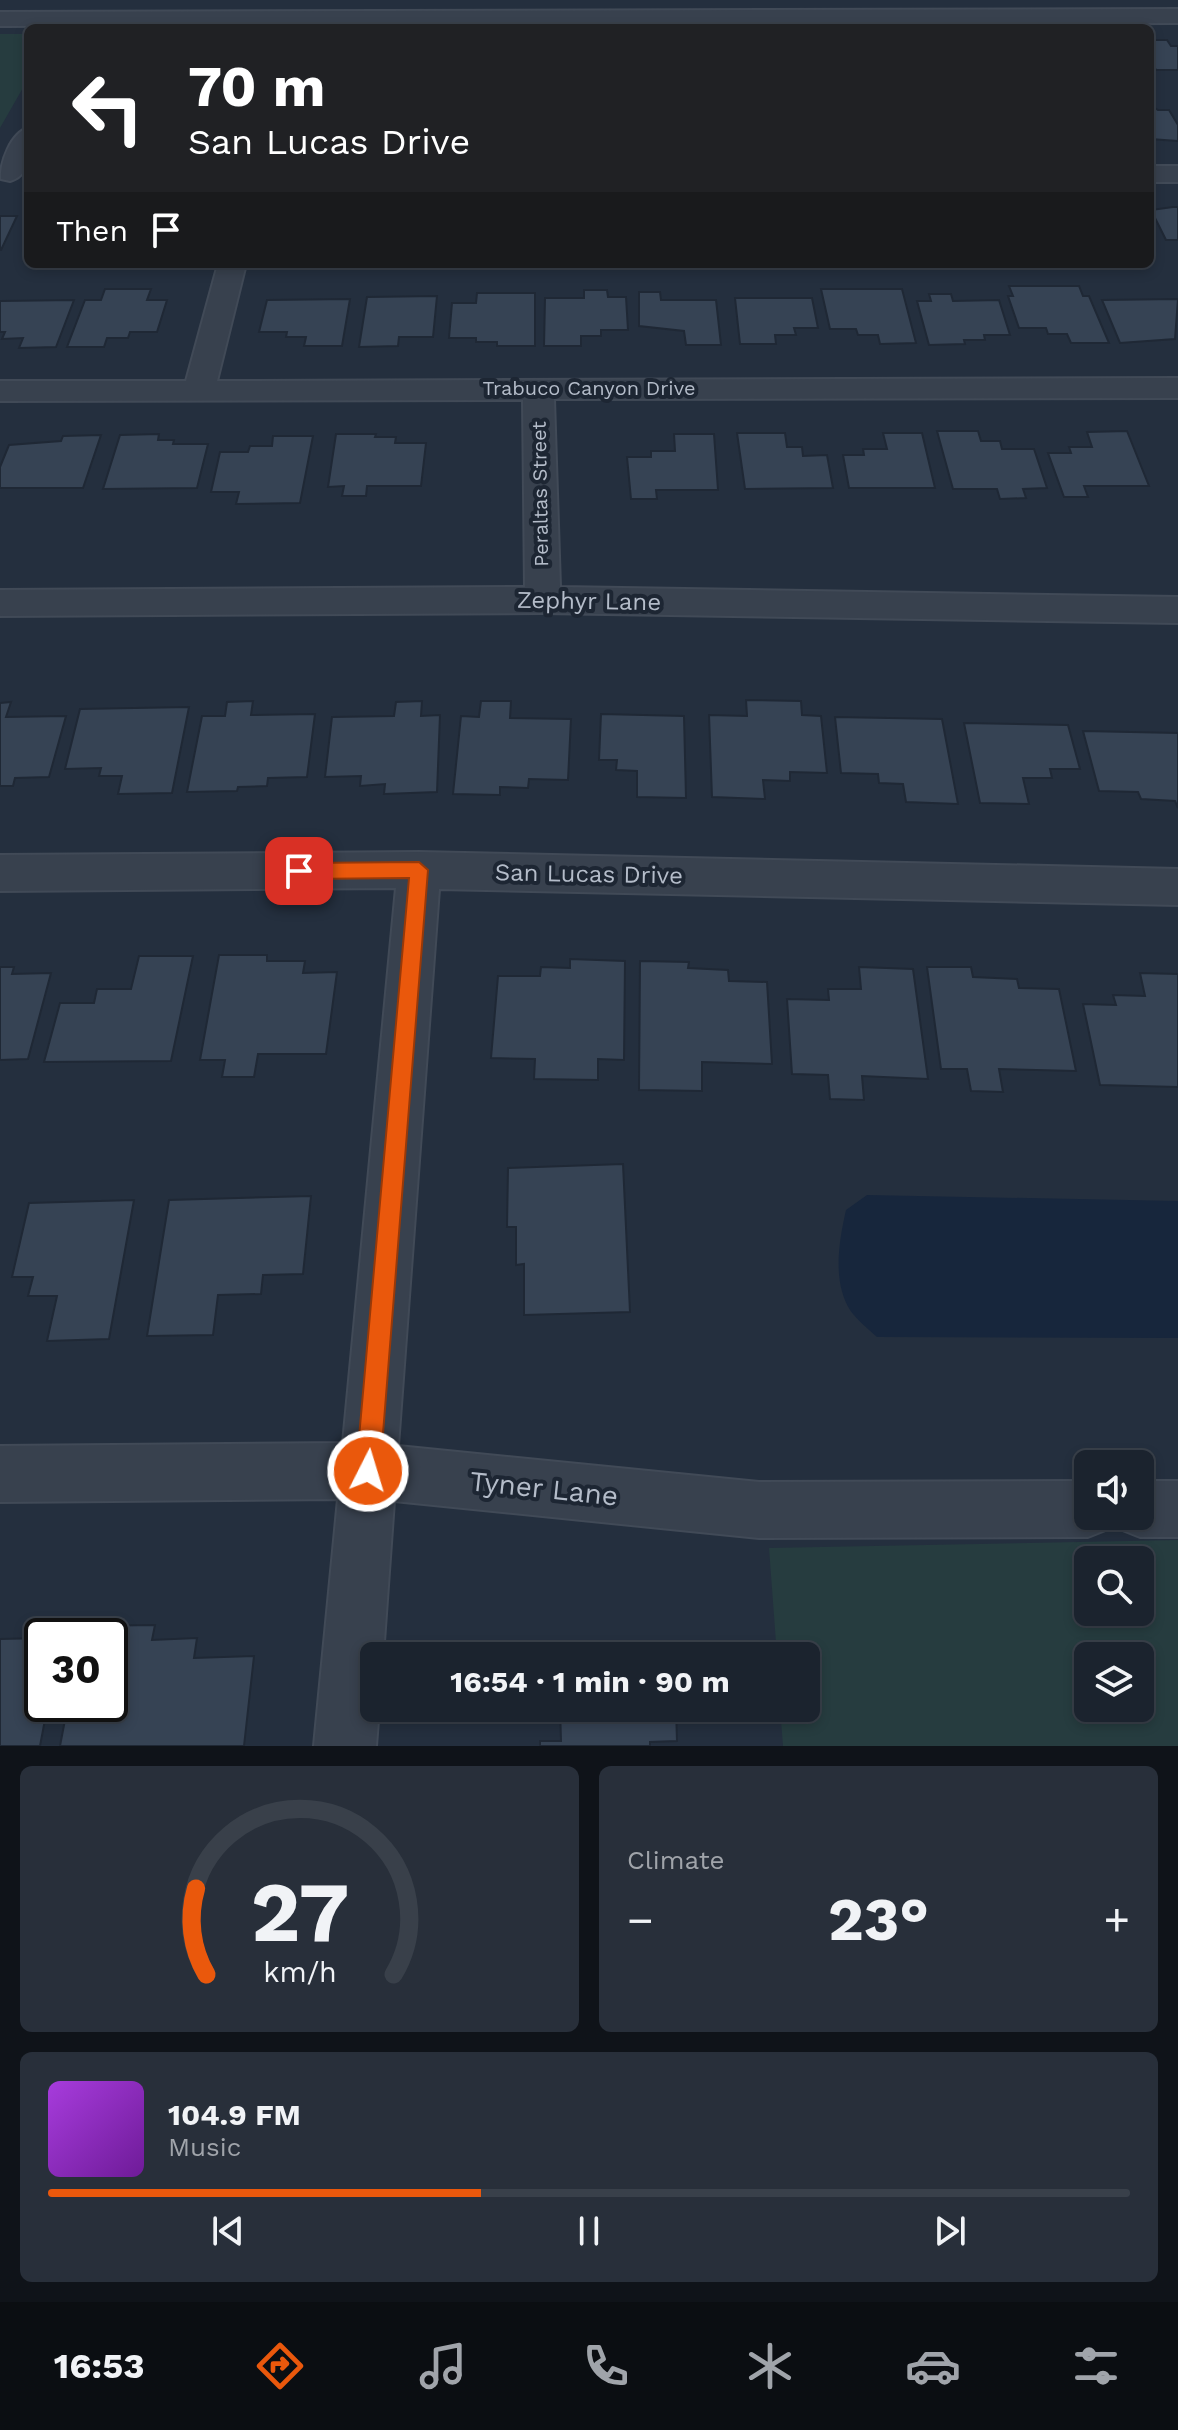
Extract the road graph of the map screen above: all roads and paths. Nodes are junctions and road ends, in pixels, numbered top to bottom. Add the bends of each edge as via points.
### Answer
1 (595, 9) edge
2 (1178, 16) edge
3 (0, 19) edge
4 (83, 24) edge
5 (24, 146) edge
6 (13, 173) edge
7 (1154, 174) edge
8 (1178, 174) edge
9 (231, 268) edge
10 (538, 388) junction
11 (1178, 388) edge
12 (199, 390) junction
13 (0, 391) edge
14 (543, 600) junction
15 (0, 603) edge
16 (1178, 610) edge
17 (419, 870) junction
18 (0, 873) edge
19 (1178, 887) edge
20 (368, 1471) junction
21 (0, 1474) edge
22 (1074, 1509) edge
23 (1154, 1509) edge
24 (1178, 1509) edge
25 (345, 1746) edge

1 - 2 street
1 - 4 street
3 - 4 street
5 - 6 street
7 - 8 street
9 - 12 street
10 - 11 street, Trabuco Canyon Drive
10 - 12 street, Trabuco Canyon Drive
10 - 14 street, Peraltas Street
12 - 13 street, Trabuco Canyon Drive
14 - 15 street, Zephyr Lane
14 - 16 street, Zephyr Lane
17 - 18 street, San Lucas Drive
17 - 19 street, San Lucas Drive
17 - 20 street
20 - 21 street, Tyner Lane
20 - 22 street, Tyner Lane via 759,1510
20 - 25 street
23 - 24 street

